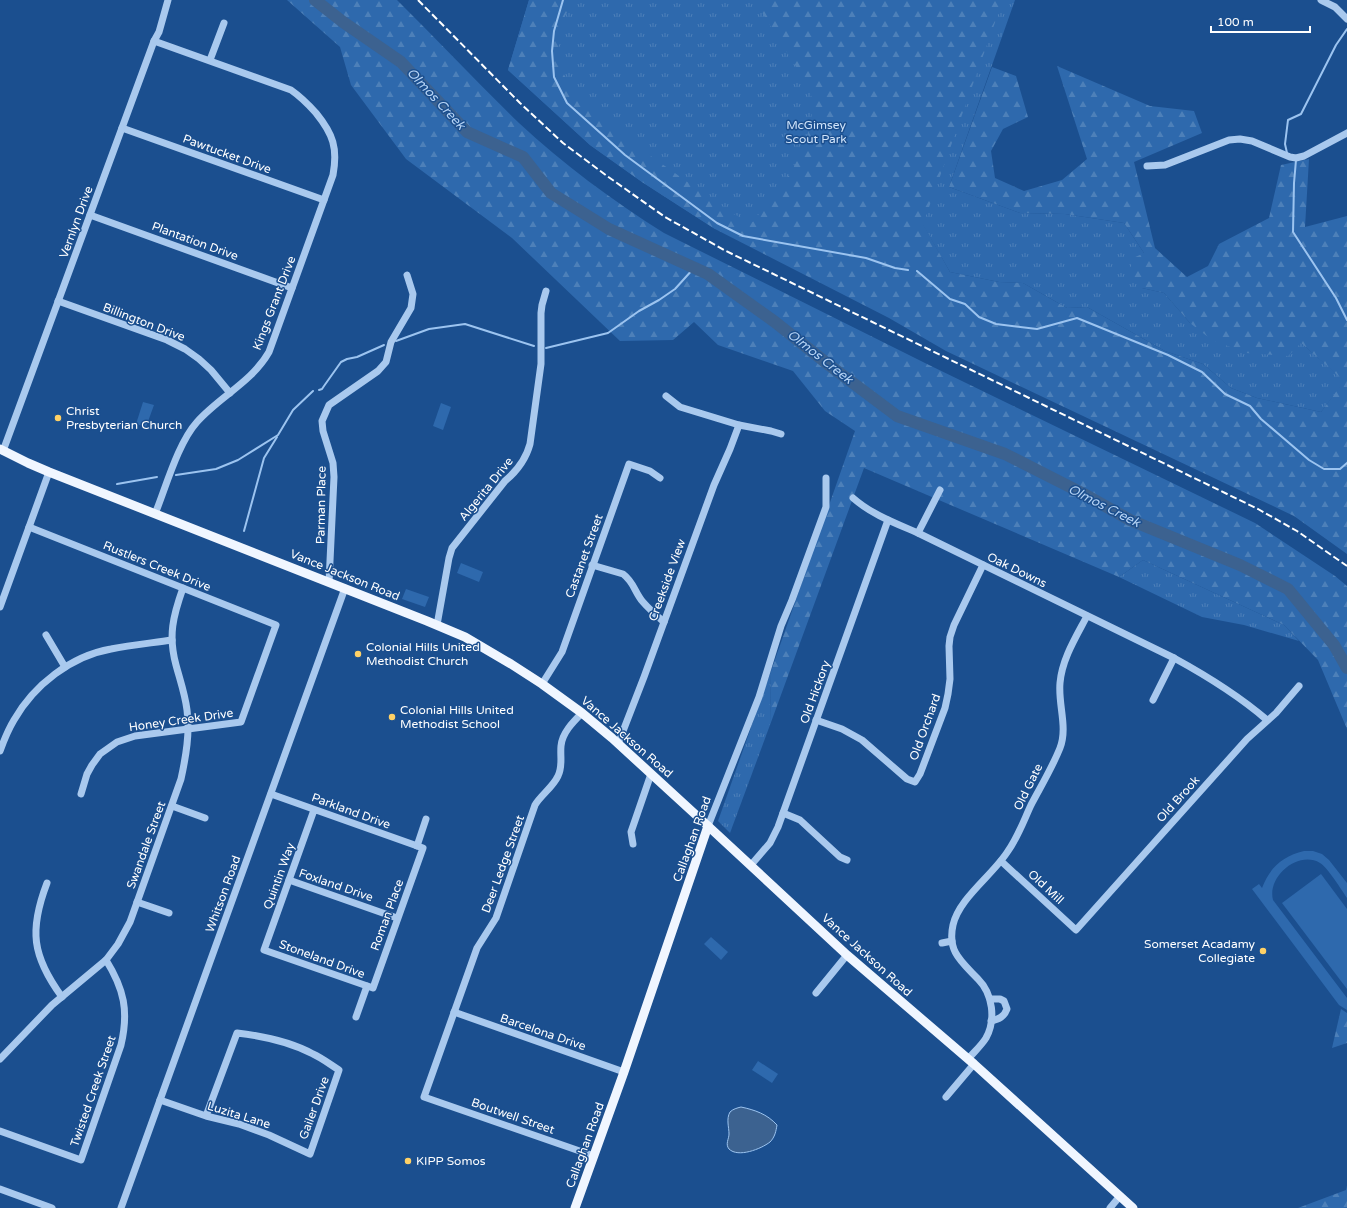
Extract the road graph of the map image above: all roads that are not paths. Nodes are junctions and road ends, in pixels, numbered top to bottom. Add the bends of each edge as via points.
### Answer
1 (168, 0) edge
2 (1321, 0) edge
3 (1347, 19) edge
4 (224, 23) dead end
5 (154, 41) junction
6 (210, 60) junction
7 (122, 128) junction
8 (1347, 133) edge
9 (1147, 166) dead end
10 (324, 200) junction
11 (90, 214) junction
12 (407, 275) dead end
13 (292, 288) junction
14 (546, 292) dead end
15 (58, 301) junction
16 (230, 393) junction
17 (666, 396) dead end
18 (739, 425) junction
19 (781, 434) dead end
20 (1, 450) edge
21 (49, 472) junction
22 (660, 478) dead end
23 (826, 478) dead end
24 (940, 490) dead end
25 (853, 498) dead end
26 (155, 514) junction
27 (888, 520) junction
28 (29, 527) junction
29 (918, 533) junction
30 (592, 565) junction
31 (983, 565) junction
32 (329, 582) junction
33 (183, 588) junction
34 (345, 588) junction
35 (0, 606) edge
36 (1087, 616) junction
37 (664, 622) junction
38 (437, 625) junction
39 (46, 635) dead end
40 (172, 640) junction
41 (1174, 658) junction
42 (65, 667) junction
43 (542, 684) junction
44 (1300, 686) dead end
45 (1153, 700) dead end
46 (582, 713) junction
47 (816, 720) junction
48 (1267, 720) junction
49 (241, 722) joint
50 (188, 729) junction
51 (618, 744) junction
52 (0, 751) edge
53 (651, 774) junction
54 (81, 794) dead end
55 (271, 794) junction
56 (172, 806) junction
57 (314, 810) junction
58 (783, 813) junction
59 (205, 818) dead end
60 (426, 819) dead end
61 (708, 826) junction
62 (633, 844) dead end
63 (420, 847) junction
64 (847, 860) dead end
65 (1001, 861) junction
66 (751, 865) junction
67 (289, 880) junction
68 (47, 883) dead end
69 (137, 902) junction
70 (169, 913) dead end
71 (397, 918) junction
72 (1076, 930) joint
73 (952, 942) junction
74 (942, 943) dead end
75 (264, 950) joint
76 (847, 955) junction
77 (106, 960) junction
78 (370, 987) junction
79 (816, 993) dead end
80 (62, 997) junction
81 (990, 999) junction
82 (454, 1012) junction
83 (356, 1016) dead end
84 (991, 1021) junction
85 (0, 1059) edge
86 (971, 1061) junction
87 (624, 1072) junction
88 (424, 1096) joint
89 (946, 1097) dead end
90 (160, 1100) junction
91 (206, 1116) junction
92 (0, 1131) edge
93 (310, 1154) joint
94 (594, 1156) junction
95 (0, 1189) edge
96 (1120, 1196) junction
97 (52, 1208) edge
98 (121, 1208) edge
99 (575, 1208) edge
100 (1110, 1208) edge
101 (1133, 1208) edge

1 - 5 street, Vernlyn Drive
2 - 3 street via 1335,7
4 - 6 street
5 - 6 street, Kings Grant Drive
5 - 7 street, Vernlyn Drive
6 - 10 street, Kings Grant Drive via 291,90 305,100 328,128 334,145 336,163
7 - 10 street, Pawtucket Drive
7 - 11 street, Vernlyn Drive
8 - 9 street via 1296,158 1240,139 1229,140 1165,165
10 - 13 street, Kings Grant Drive
11 - 13 street, Plantation Drive
11 - 15 street, Vernlyn Drive
12 - 32 street, Parman Place via 413,294 412,308 390,342 386,362 378,371 330,405 322,421 334,477
13 - 16 street, Kings Grant Drive via 264,359 254,372
14 - 38 street, Algerita Drive via 541,313 540,377 527,454 452,548
15 - 16 street, Billington Drive via 167,340 185,349 211,370
15 - 20 street, Vernlyn Drive
16 - 26 street, Kings Grant Drive via 202,416 190,431
17 - 18 street via 680,407
18 - 19 street
18 - 37 street, Creekside View via 714,485
20 - 21 main road, Vance Jackson Road
21 - 26 main road, Vance Jackson Road
21 - 28 street
22 - 30 street, Castanet Street via 629,464
23 - 61 street, Callaghan Road via 826,507 781,626 759,697
24 - 29 street
25 - 27 street, Oak Downs
26 - 32 main road, Vance Jackson Road
27 - 29 street, Oak Downs
27 - 47 street, Old Hickory
28 - 33 street, Rustlers Creek Drive
28 - 35 street
29 - 31 street, Oak Downs
30 - 37 street via 623,574 642,601
30 - 43 street, Castanet Street via 562,652
31 - 36 street, Oak Downs
31 - 47 street, Old Orchard via 950,637 948,694 920,774 914,782 858,737
32 - 34 main road, Vance Jackson Road
33 - 40 street, Swandale Street via 174,612
33 - 49 street, Rustlers Creek Drive via 276,625
34 - 38 main road, Vance Jackson Road
34 - 55 street, Whitson Road
36 - 41 street, Oak Downs
36 - 65 street, Old Gate via 1068,653 1062,673 1060,691 1063,725 1060,748 1009,851
37 - 51 street, Creekside View
38 - 43 main road, Vance Jackson Road via 465,637
39 - 42 street
40 - 42 street via 111,649
40 - 50 street, Swandale Street via 187,708
41 - 45 street
41 - 48 street, Oak Downs via 1232,692
42 - 52 street via 40,686 22,707
43 - 46 main road, Vance Jackson Road
44 - 48 street, Old Brook
46 - 51 main road, Vance Jackson Road
46 - 82 street, Deer Ledge Street via 564,736 561,746 562,765 558,777 535,805 496,918 477,948
47 - 58 street, Old Hickory
48 - 72 street, Old Brook via 1247,739
49 - 50 street, Honey Creek Drive
50 - 54 street, Honey Creek Drive via 129,738 112,745 100,754 92,765
50 - 56 street, Swandale Street via 186,759
51 - 53 main road, Vance Jackson Road
53 - 61 main road, Vance Jackson Road
53 - 62 street via 631,832
55 - 57 street, Parkland Drive
55 - 90 street, Whitson Road
56 - 59 street
56 - 69 street, Swandale Street
57 - 63 street, Parkland Drive
57 - 67 street, Quintin Way
58 - 64 street via 800,820 840,857
58 - 66 street, Old Hickory via 770,843
60 - 63 street, Roman Place
61 - 66 main road, Vance Jackson Road
61 - 87 main road, Callaghan Road
63 - 71 street, Roman Place
65 - 72 street, Old Mill
65 - 73 street, Old Gate via 959,909 952,926
66 - 76 main road, Vance Jackson Road
67 - 71 street, Foxland Drive
67 - 75 street, Quintin Way
68 - 80 street via 38,911 36,943 46,973
69 - 70 street
69 - 77 street, Swandale Street via 125,933
71 - 78 street, Roman Place
73 - 74 street
73 - 81 street via 958,958 982,983
75 - 78 street, Stoneland Drive
76 - 79 street
76 - 86 main road, Vance Jackson Road
77 - 80 street, Swandale Street
77 - 92 street, Twisted Creek Street via 122,994 125,1031 81,1160
78 - 83 street, Roman Place
80 - 85 street, Swandale Street
81 - 84 street
81 - 84 street via 1004,1001 1007,1008 1003,1016
82 - 87 street, Barcelona Drive
82 - 88 street, Deer Ledge Street
84 - 86 street via 986,1037
86 - 89 street
86 - 96 main road, Vance Jackson Road
87 - 94 main road, Callaghan Road
88 - 94 street, Boutwell Street
90 - 91 street, Luzita Lane
90 - 98 street, Whitson Road
91 - 93 street, Luzita Lane via 239,1124
91 - 93 street, Gailer Drive via 237,1033 273,1039 294,1046 340,1070
94 - 99 main road, Callaghan Road
95 - 97 street
96 - 100 street
96 - 101 main road, Vance Jackson Road

